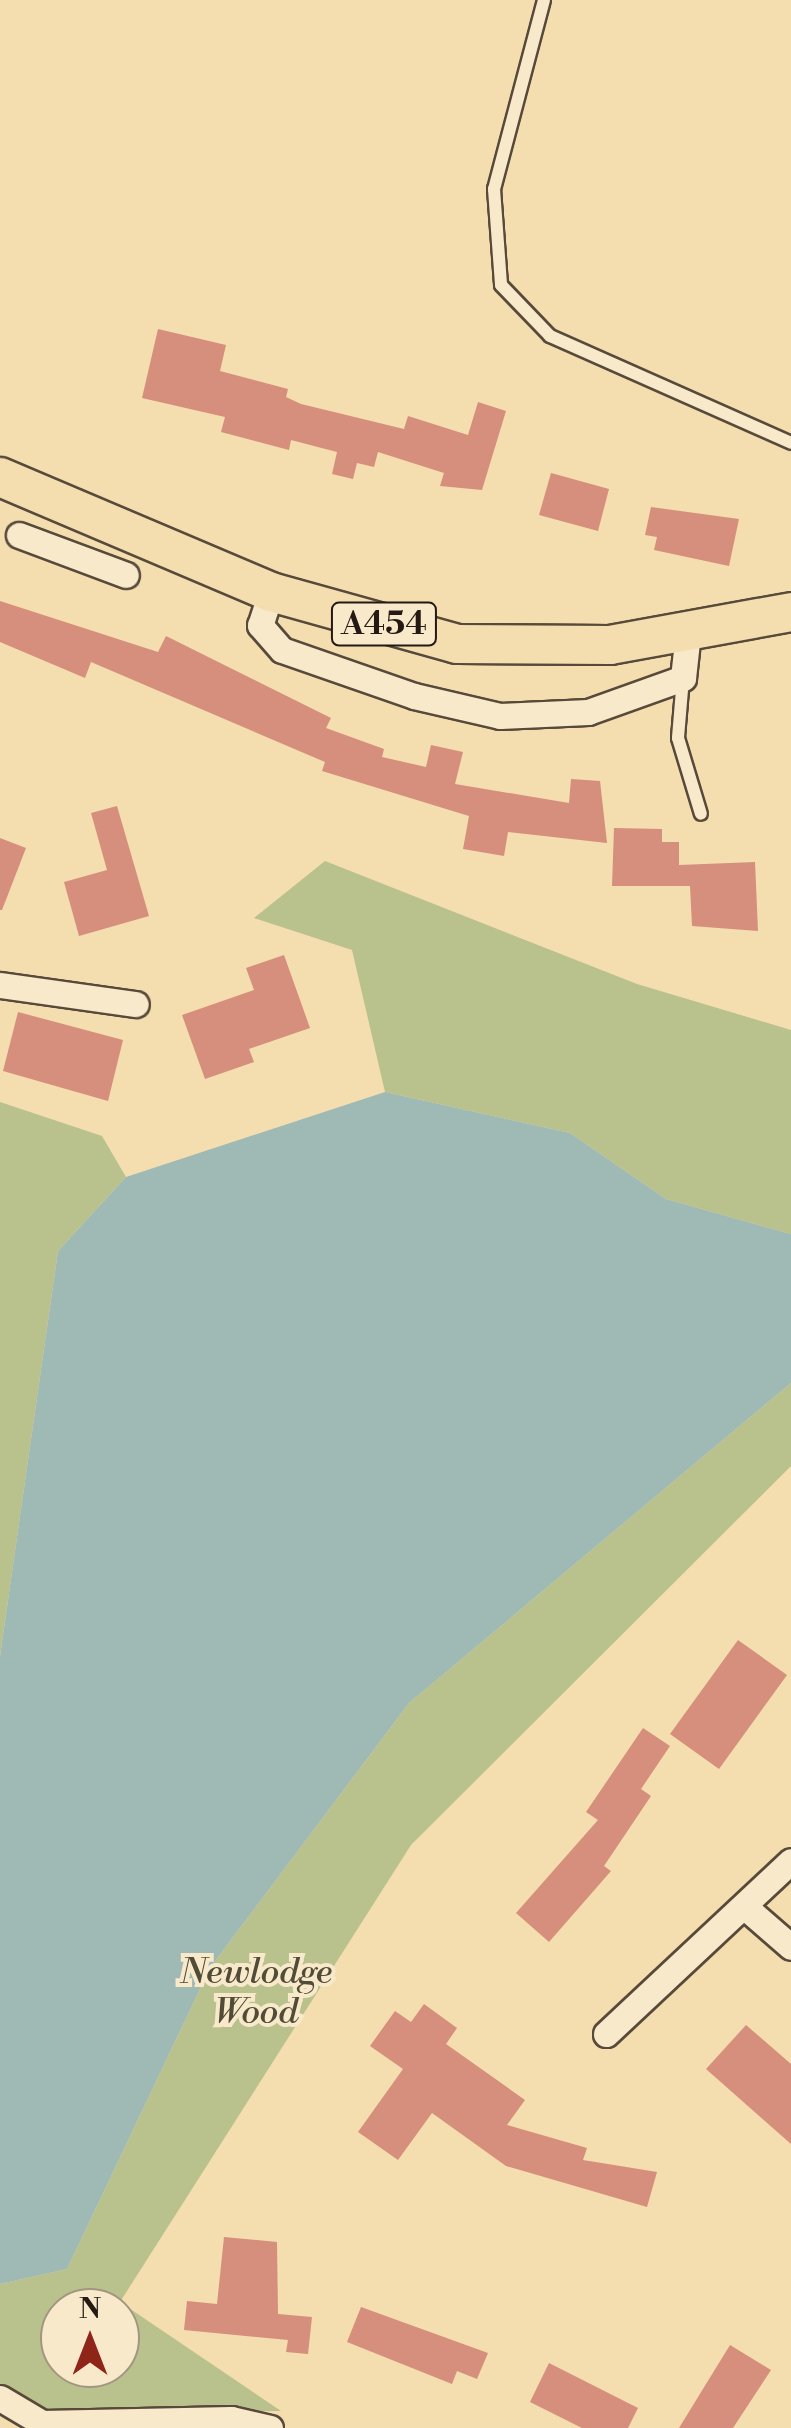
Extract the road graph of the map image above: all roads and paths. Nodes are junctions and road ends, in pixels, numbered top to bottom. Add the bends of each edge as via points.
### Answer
1 (544, 0) edge
2 (791, 443) edge
3 (0, 477) edge
4 (112, 522) junction
5 (19, 535) dead end
6 (93, 558) junction
7 (126, 575) dead end
8 (271, 592) junction
9 (791, 612) edge
10 (688, 633) junction
11 (683, 678) junction
12 (701, 814) dead end
13 (0, 985) edge
14 (136, 1004) dead end
15 (791, 1861) edge
16 (745, 1907) junction
17 (791, 1947) edge
18 (606, 2034) dead end
19 (0, 2398) edge
20 (270, 2428) edge

1 - 2 lane via 494,189 501,286 550,336
3 - 4 main road, A454
4 - 6 street
4 - 8 main road, A454
5 - 6 street
6 - 7 street
8 - 10 main road, A454 via 458,644 610,645
8 - 11 street via 260,625 282,650 414,696 500,716 588,712
9 - 10 main road, A454
10 - 11 street
11 - 12 lane via 680,751
13 - 14 street
15 - 16 street
16 - 17 street
16 - 18 street
19 - 20 street via 42,2423 231,2419

